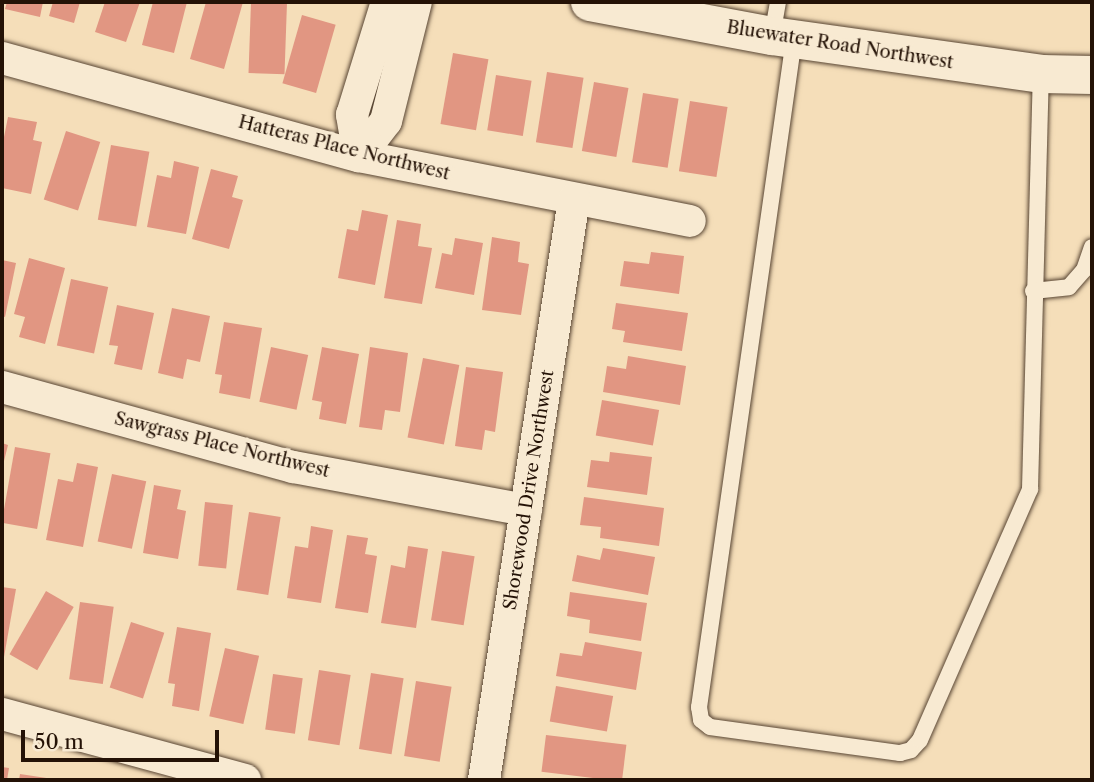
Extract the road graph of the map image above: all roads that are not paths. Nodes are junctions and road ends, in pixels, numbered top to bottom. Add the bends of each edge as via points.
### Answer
1 (387, 2) edge
2 (416, 2) edge
3 (590, 2) edge
4 (781, 25) edge
5 (2, 58) edge
6 (1041, 74) junction
7 (1092, 75) edge
8 (359, 156) junction
9 (575, 199) junction
10 (690, 221) dead end
11 (1092, 247) edge
12 (1033, 291) junction
13 (2, 387) edge
14 (526, 510) junction
15 (2, 715) edge
16 (245, 780) edge
17 (484, 780) edge

1 - 8 street via 352,115
2 - 8 street via 386,121
3 - 4 street, Bluewater Road Northwest
4 - 6 street, Bluewater Road Northwest
4 - 12 lane via 701,720 710,727 900,753 920,740 1030,489
5 - 8 street, Hatteras Place Northwest
6 - 7 street, Bluewater Road Northwest
6 - 12 lane
8 - 9 street, Hatteras Place Northwest
9 - 10 street, Hatteras Place Northwest
9 - 14 street, Shorewood Drive Northwest
11 - 12 lane via 1084,270 1069,287
13 - 14 street, Sawgrass Place Northwest via 293,467
14 - 17 street, Shorewood Drive Northwest
15 - 16 street

